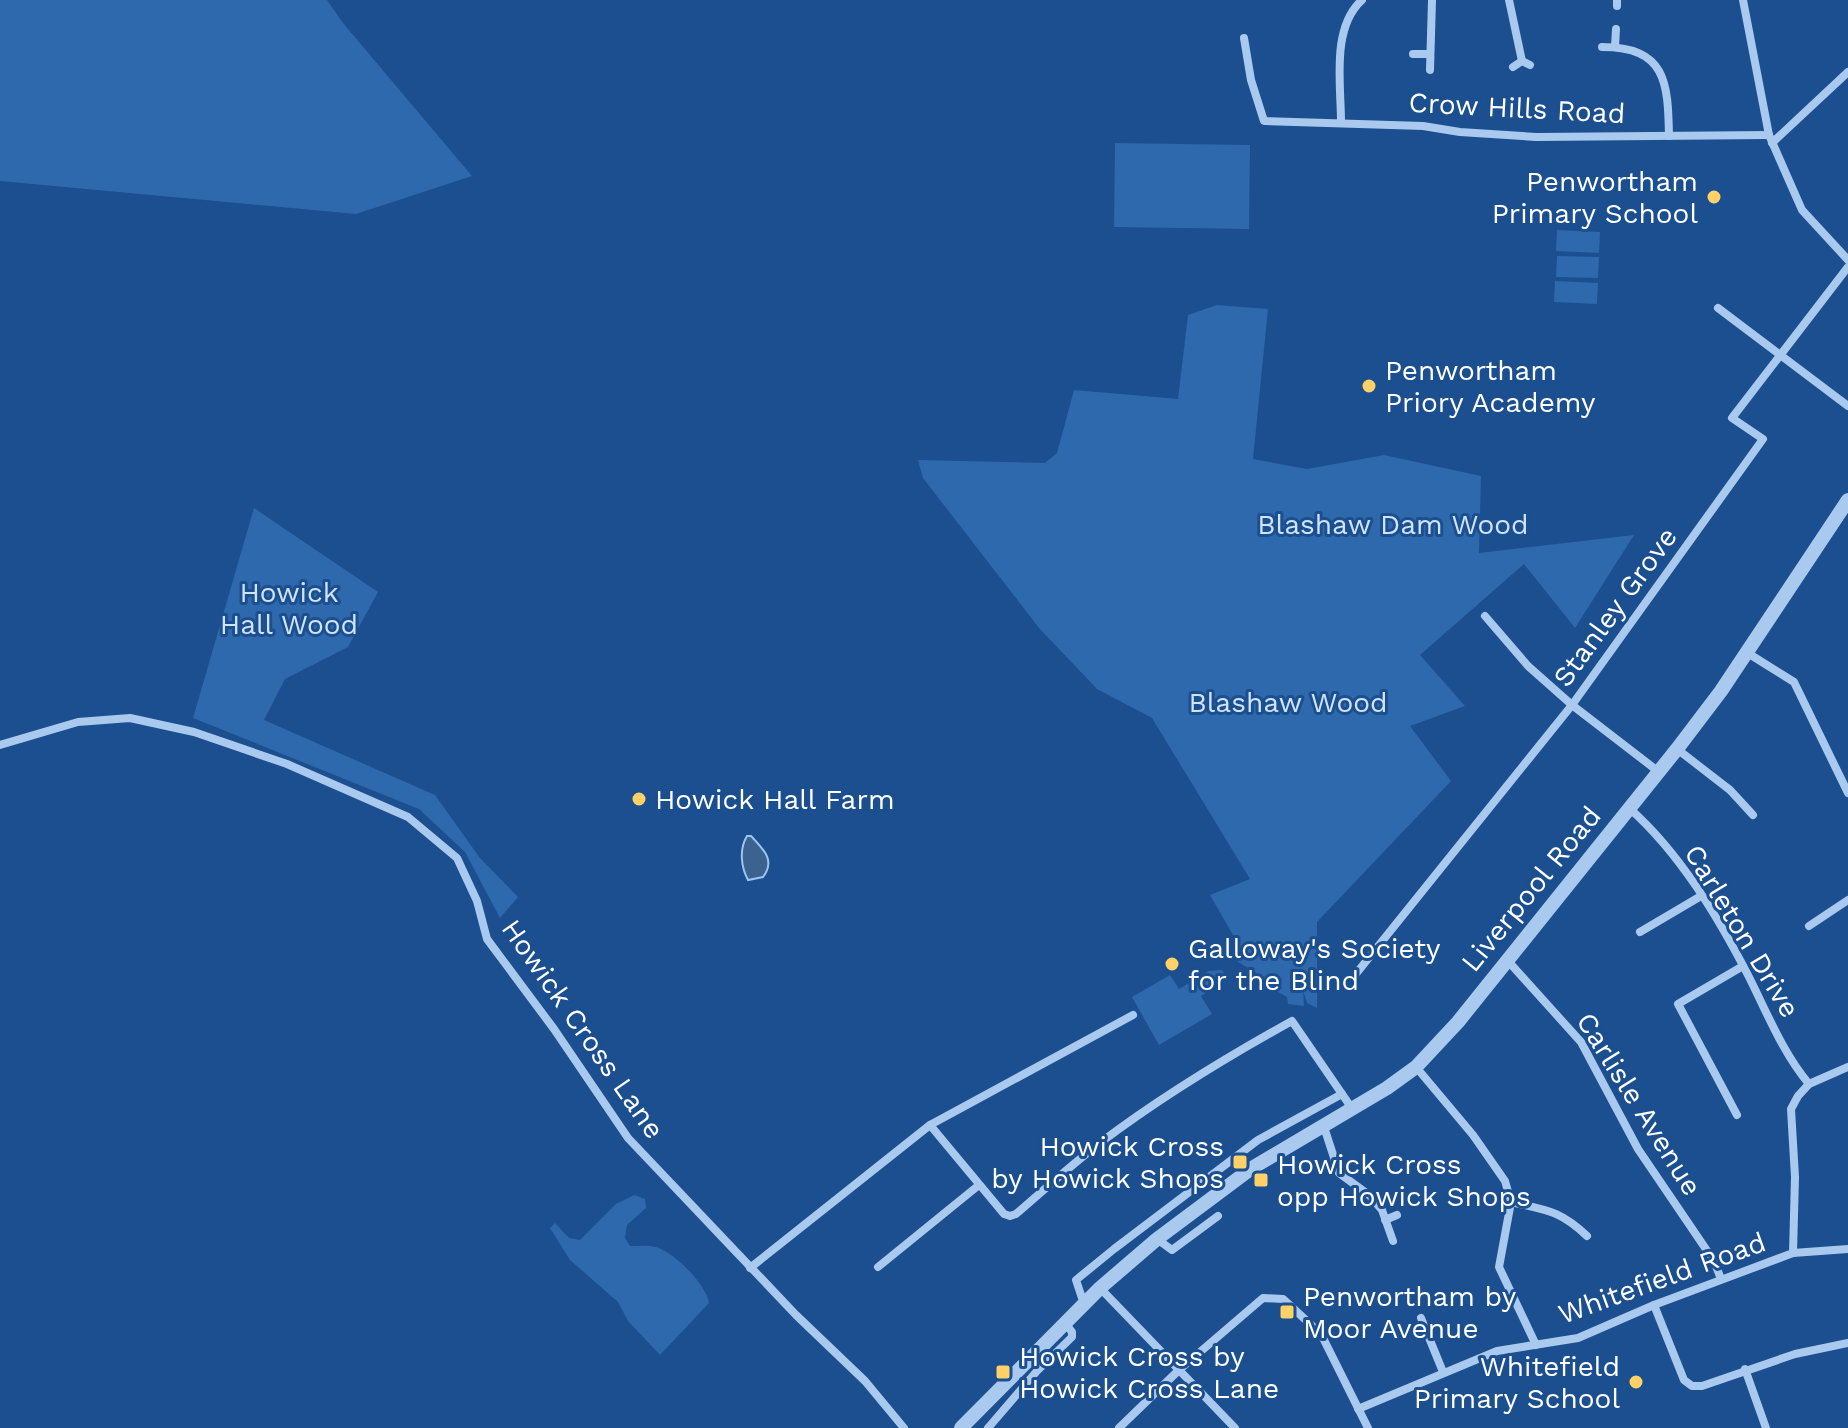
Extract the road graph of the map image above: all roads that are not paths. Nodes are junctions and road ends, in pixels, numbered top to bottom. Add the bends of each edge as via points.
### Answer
1 (1362, 0) edge
2 (1432, 0) edge
3 (1509, 0) edge
4 (1743, 0) edge
5 (1616, 29) dead end
6 (1247, 42) dead end
7 (1602, 47) dead end
8 (1615, 47) junction
9 (1413, 54) dead end
10 (1430, 54) junction
11 (1513, 67) dead end
12 (1430, 70) dead end
13 (1848, 72) edge
14 (1341, 122) junction
15 (1669, 136) junction
16 (1770, 139) junction
17 (1848, 260) edge
18 (1848, 267) edge
19 (1718, 308) dead end
20 (1780, 354) junction
21 (1848, 406) edge
22 (1848, 500) edge
23 (1485, 616) dead end
24 (1746, 652) junction
25 (1572, 705) junction
26 (0, 745) edge
27 (1677, 749) junction
28 (1659, 772) junction
29 (1848, 793) edge
30 (1629, 808) junction
31 (1753, 815) dead end
32 (1701, 896) junction
33 (1848, 900) edge
34 (1809, 926) dead end
35 (1640, 932) dead end
36 (1508, 961) junction
37 (1743, 966) junction
38 (1355, 975) dead end
39 (1133, 1015) dead end
40 (1416, 1067) junction
41 (1848, 1067) edge
42 (1809, 1084) junction
43 (1342, 1094) junction
44 (1353, 1110) junction
45 (1737, 1115) dead end
46 (930, 1125) junction
47 (1324, 1127) junction
48 (979, 1185) junction
49 (1511, 1202) junction
50 (1397, 1215) dead end
51 (1218, 1216) dead end
52 (1385, 1220) junction
53 (1587, 1236) dead end
54 (1157, 1239) junction
55 (1393, 1241) dead end
56 (1848, 1249) edge
57 (1793, 1253) junction
58 (878, 1267) dead end
59 (750, 1268) junction
60 (1721, 1279) junction
61 (1100, 1288) junction
62 (1084, 1304) junction
63 (1654, 1305) junction
64 (1421, 1318) dead end
65 (1065, 1323) junction
66 (1848, 1343) edge
67 (1536, 1345) junction
68 (1745, 1369) junction
69 (1179, 1370) junction
70 (1443, 1372) junction
71 (1358, 1409) junction
72 (904, 1428) edge
73 (961, 1428) edge
74 (988, 1428) edge
75 (1119, 1428) edge
76 (1235, 1428) edge
77 (1368, 1428) edge
78 (1766, 1428) edge

1 - 14 street via 1342,35
2 - 10 street
3 - 11 street via 1526,63
4 - 16 street
5 - 8 street
6 - 14 street, Crow Hills Road via 1251,80 1264,121
7 - 8 street
8 - 15 street via 1642,52 1653,61 1669,96
9 - 10 street
10 - 12 street
13 - 16 street
14 - 15 street, Crow Hills Road via 1536,137
15 - 16 street, Crow Hills Road
16 - 17 street via 1802,210
18 - 20 street, Stanley Grove
19 - 20 street
20 - 21 street
20 - 25 street, Stanley Grove via 1732,418 1763,439
22 - 24 street, Liverpool Road
23 - 25 street via 1528,666
24 - 27 street, Liverpool Road
24 - 29 street via 1794,682
25 - 28 street
25 - 38 street, Stanley Grove
26 - 59 street, Howick Cross Lane via 78,722 130,718 194,732 273,759 408,817 457,858 487,939 628,1138
27 - 28 street, Liverpool Road
27 - 31 street
28 - 30 street, Liverpool Road
30 - 32 street, Carleton Drive via 1657,833
30 - 36 street, Liverpool Road
32 - 35 street
32 - 37 street, Carleton Drive
33 - 34 street
36 - 40 street, Liverpool Road
36 - 60 street, Carlisle Avenue via 1581,1042 1638,1149
37 - 42 street, Carleton Drive via 1795,1068
37 - 45 street via 1678,1004
39 - 46 street
40 - 44 street, Liverpool Road
40 - 49 street via 1473,1135 1505,1181
41 - 42 street
42 - 57 street via 1791,1109
43 - 44 street
43 - 48 street via 1292,1021 1178,1087 1016,1214 1004,1214
43 - 62 street via 1258,1140 1114,1249 1076,1280
44 - 47 street, Liverpool Road
46 - 48 street
46 - 59 street
47 - 52 street via 1339,1173 1369,1195
47 - 54 street, Liverpool Road via 1252,1168
48 - 58 street
49 - 53 street via 1569,1218
49 - 67 street via 1499,1267
50 - 52 street
51 - 54 street via 1172,1250
52 - 55 street
54 - 61 street, Liverpool Road
56 - 57 street, Whitefield Road
57 - 60 street, Whitefield Road
59 - 72 street, Howick Cross Lane via 865,1381
60 - 63 street, Whitefield Road
61 - 62 street, Liverpool Road
61 - 69 street
62 - 65 street, Liverpool Road
63 - 67 street, Whitefield Road via 1578,1338
63 - 68 street via 1684,1380 1692,1386
64 - 70 street
65 - 73 street, Liverpool Road
65 - 74 street, Liverpool Road via 1072,1337
66 - 68 street
67 - 70 street, Whitefield Road via 1497,1351
68 - 78 street
69 - 71 street via 1263,1298 1283,1299 1321,1334
69 - 75 street
69 - 76 street
70 - 71 street, Whitefield Road
71 - 77 street

